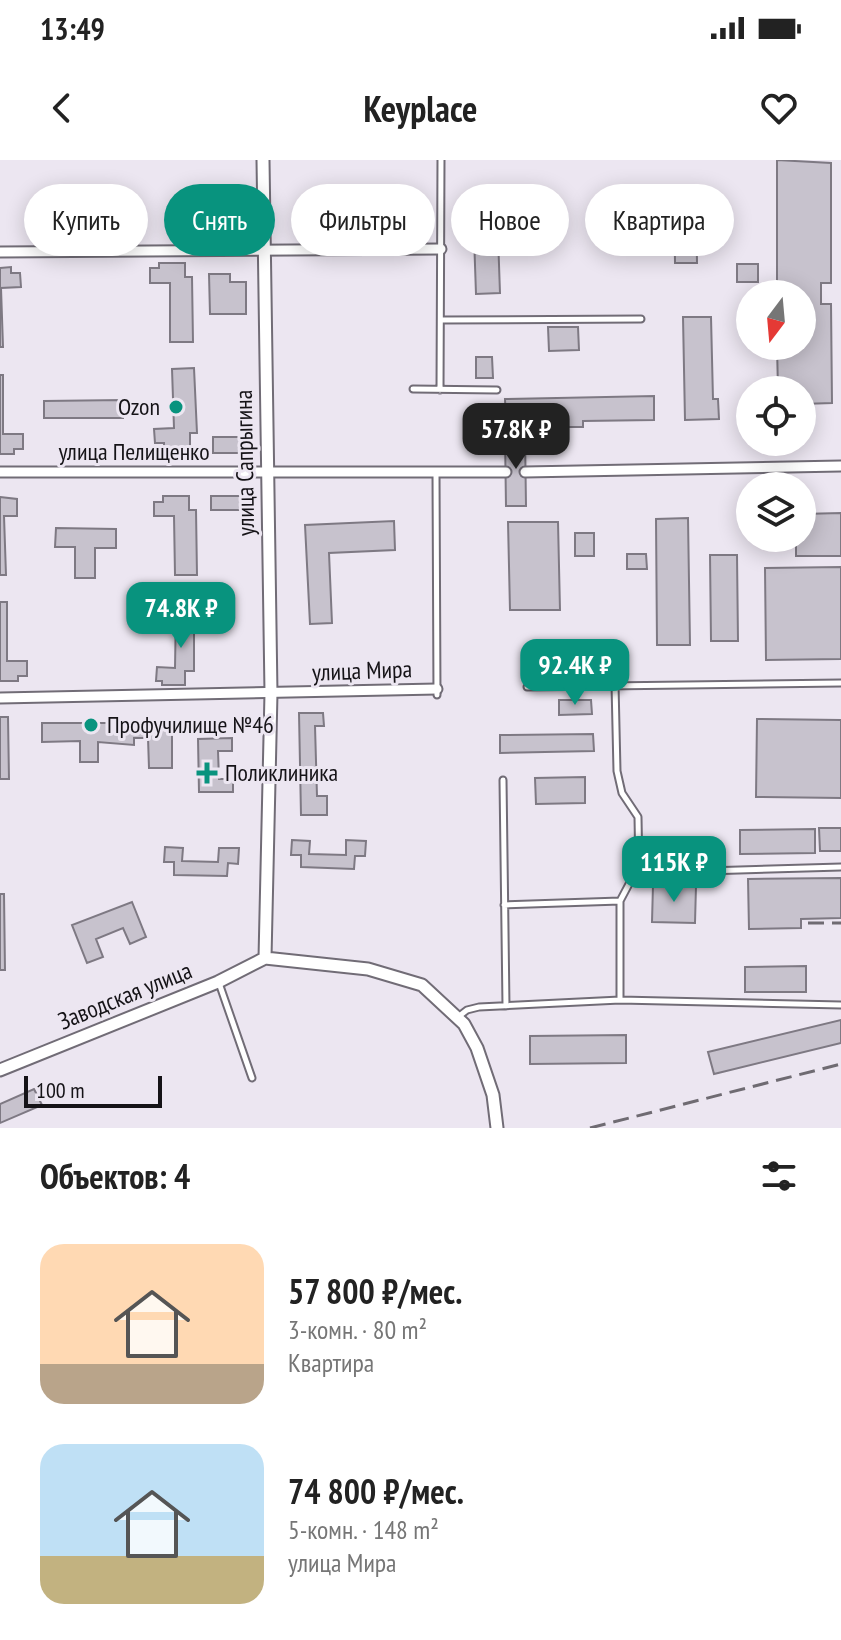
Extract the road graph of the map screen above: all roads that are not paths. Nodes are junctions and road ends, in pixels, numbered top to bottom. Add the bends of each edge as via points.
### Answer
1 (263, 160) edge
2 (441, 160) edge
3 (264, 184) edge
4 (441, 249) junction
5 (275, 250) edge
6 (164, 251) edge
7 (0, 252) edge
8 (265, 256) edge
9 (641, 319) dead end
10 (441, 320) junction
11 (413, 389) dead end
12 (440, 390) junction
13 (497, 390) dead end
14 (841, 466) edge
15 (0, 472) edge
16 (267, 472) junction
17 (436, 472) junction
18 (506, 472) dead end
19 (525, 472) dead end
20 (841, 683) edge
21 (615, 684) junction
22 (527, 687) dead end
23 (437, 692) joint
24 (271, 693) junction
25 (0, 698) edge
26 (503, 780) dead end
27 (841, 867) edge
28 (639, 873) junction
29 (620, 901) junction
30 (504, 905) junction
31 (265, 958) junction
32 (218, 982) junction
33 (620, 1000) junction
34 (841, 1005) edge
35 (506, 1006) junction
36 (458, 1017) junction
37 (0, 1070) edge
38 (252, 1078) dead end
39 (497, 1128) edge

1 - 3 street, улица Сапрыгина
2 - 4 lane
4 - 5 street
4 - 10 lane
6 - 7 street
8 - 16 street, улица Сапрыгина
9 - 10 lane
10 - 12 lane
11 - 12 lane
12 - 13 lane
14 - 19 street
15 - 16 street, улица Пелищенко
16 - 17 street, улица Пелищенко
16 - 24 street, улица Сапрыгина
17 - 18 street, улица Пелищенко
17 - 23 lane
20 - 21 lane
21 - 22 lane
21 - 28 lane via 617,771 622,793 638,817
23 - 24 street, улица Мира
24 - 25 street, улица Мира
24 - 31 street, улица Сапрыгина
26 - 30 lane
27 - 28 lane
28 - 29 lane
29 - 30 lane
29 - 33 lane
30 - 35 lane
31 - 32 street, Заводская улица
31 - 36 street via 403,978 422,985
32 - 37 street, Заводская улица
32 - 38 lane
33 - 34 lane
33 - 35 lane
35 - 36 lane via 479,1007
36 - 39 street via 487,1074

